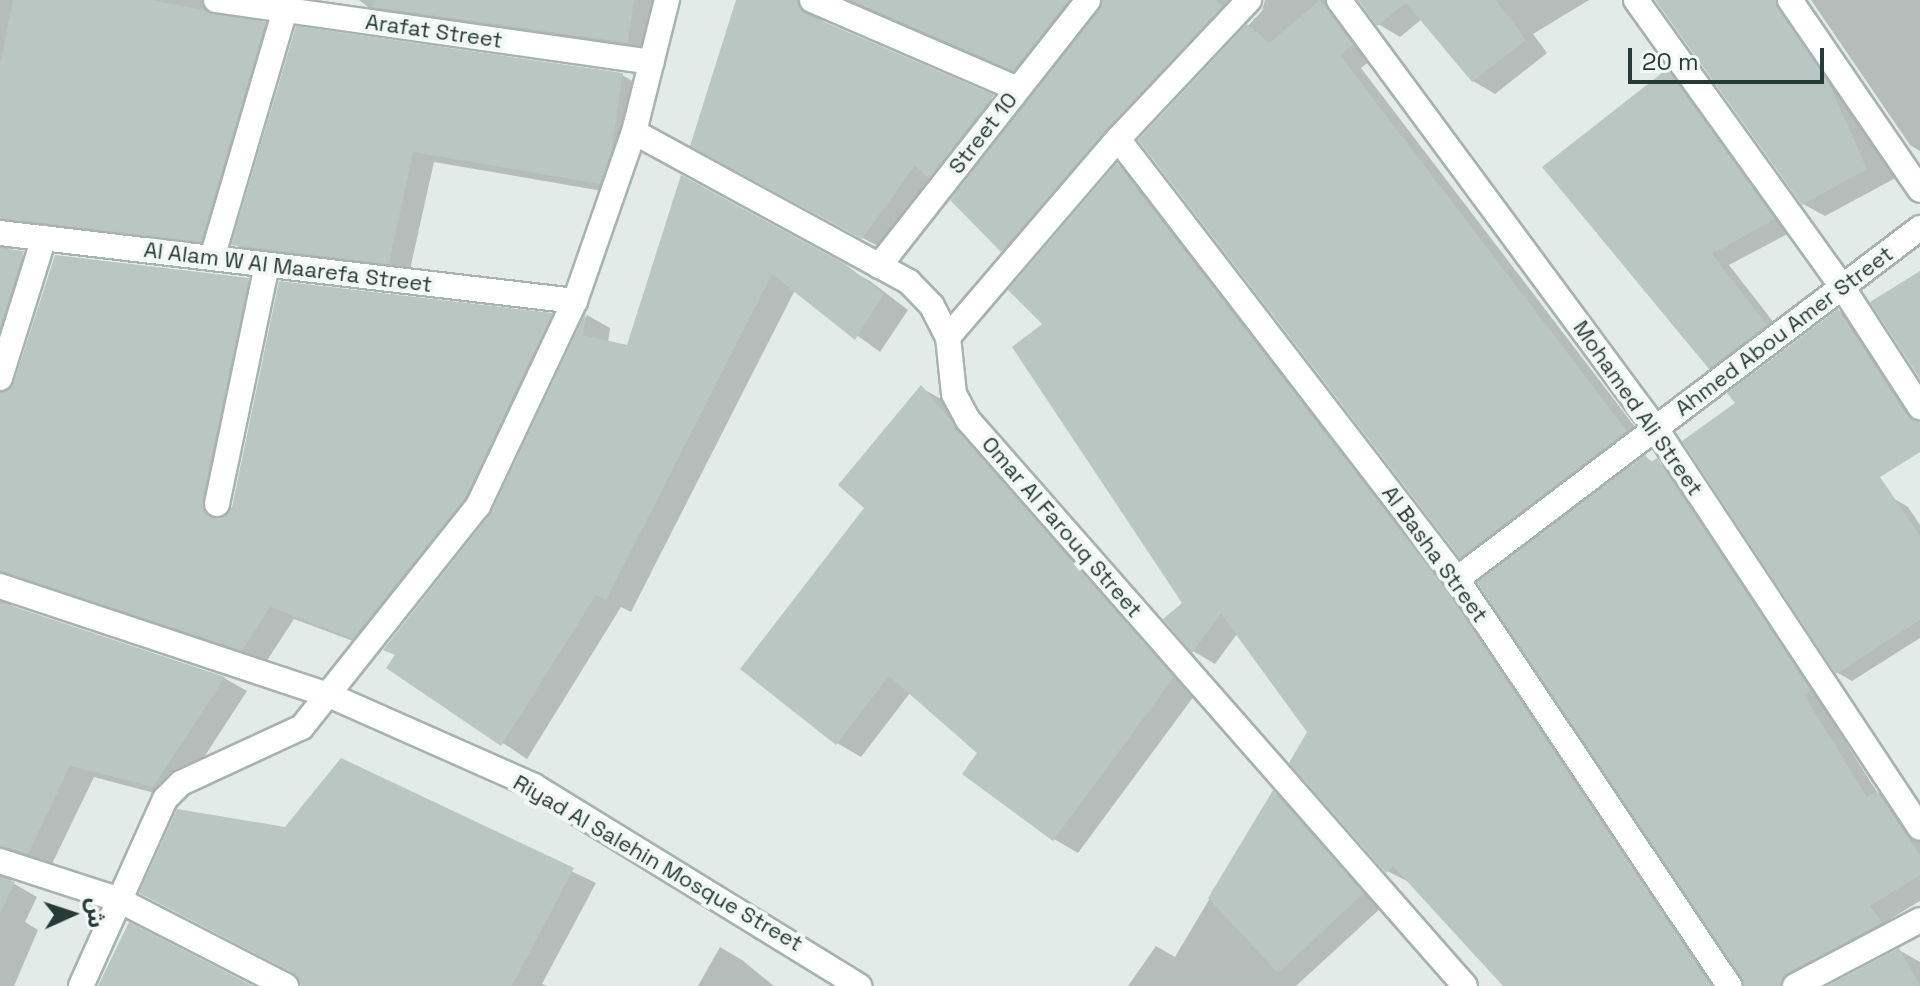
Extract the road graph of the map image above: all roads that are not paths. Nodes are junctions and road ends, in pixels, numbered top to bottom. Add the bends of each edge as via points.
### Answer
1 (216, 0) edge
2 (667, 0) edge
3 (812, 0) edge
4 (1088, 0) edge
5 (1249, 0) edge
6 (1339, 0) edge
7 (1636, 0) edge
8 (1790, 0) edge
9 (286, 5) edge
10 (652, 62) junction
11 (1018, 89) junction
12 (634, 132) junction
13 (1118, 139) junction
14 (1920, 190) edge
15 (1920, 228) edge
16 (0, 233) edge
17 (44, 238) junction
18 (212, 258) junction
19 (267, 265) junction
20 (879, 266) junction
21 (1843, 288) junction
22 (575, 301) junction
23 (948, 337) junction
24 (0, 378) edge
25 (1920, 407) edge
26 (1656, 429) junction
27 (217, 504) dead end
28 (1457, 579) junction
29 (0, 586) edge
30 (331, 696) junction
31 (1920, 828) edge
32 (0, 861) edge
33 (117, 899) junction
34 (1920, 920) edge
35 (81, 986) edge
36 (286, 986) edge
37 (859, 986) edge
38 (1465, 986) edge
39 (1729, 986) edge
40 (1795, 986) edge

1 - 9 street, Arafat Street
2 - 10 street
3 - 11 street
4 - 11 street, Street 10
5 - 13 street
6 - 26 street, Mohamed Ali Street
7 - 21 street
8 - 14 street
9 - 10 street, Arafat Street
9 - 18 street
10 - 12 street
11 - 20 street, Street 10
12 - 20 street, Omar Al Farouq Street
12 - 22 street
13 - 23 street
13 - 28 street, Al Basha Street
15 - 21 street, Ahmed Abou Amer Street
16 - 17 street, Al Alam W Al Maarefa Street
17 - 18 street, Al Alam W Al Maarefa Street
17 - 24 street
18 - 19 street, Al Alam W Al Maarefa Street
19 - 22 street, Al Alam W Al Maarefa Street
19 - 27 street
20 - 23 street, Omar Al Farouq Street via 909,282 932,306
21 - 25 street
21 - 26 street, Ahmed Abou Amer Street
22 - 30 street via 478,506
23 - 38 street, Omar Al Farouq Street via 954,394 968,420
26 - 28 street, Ahmed Abou Amer Street
26 - 31 street, Mohamed Ali Street
28 - 39 street, Al Basha Street
29 - 30 street, Riyad Al Salehin Mosque Street
30 - 33 street via 302,727 181,783 165,799
30 - 37 street, Riyad Al Salehin Mosque Street via 534,786
32 - 33 street
33 - 35 street
33 - 36 street
34 - 40 street

